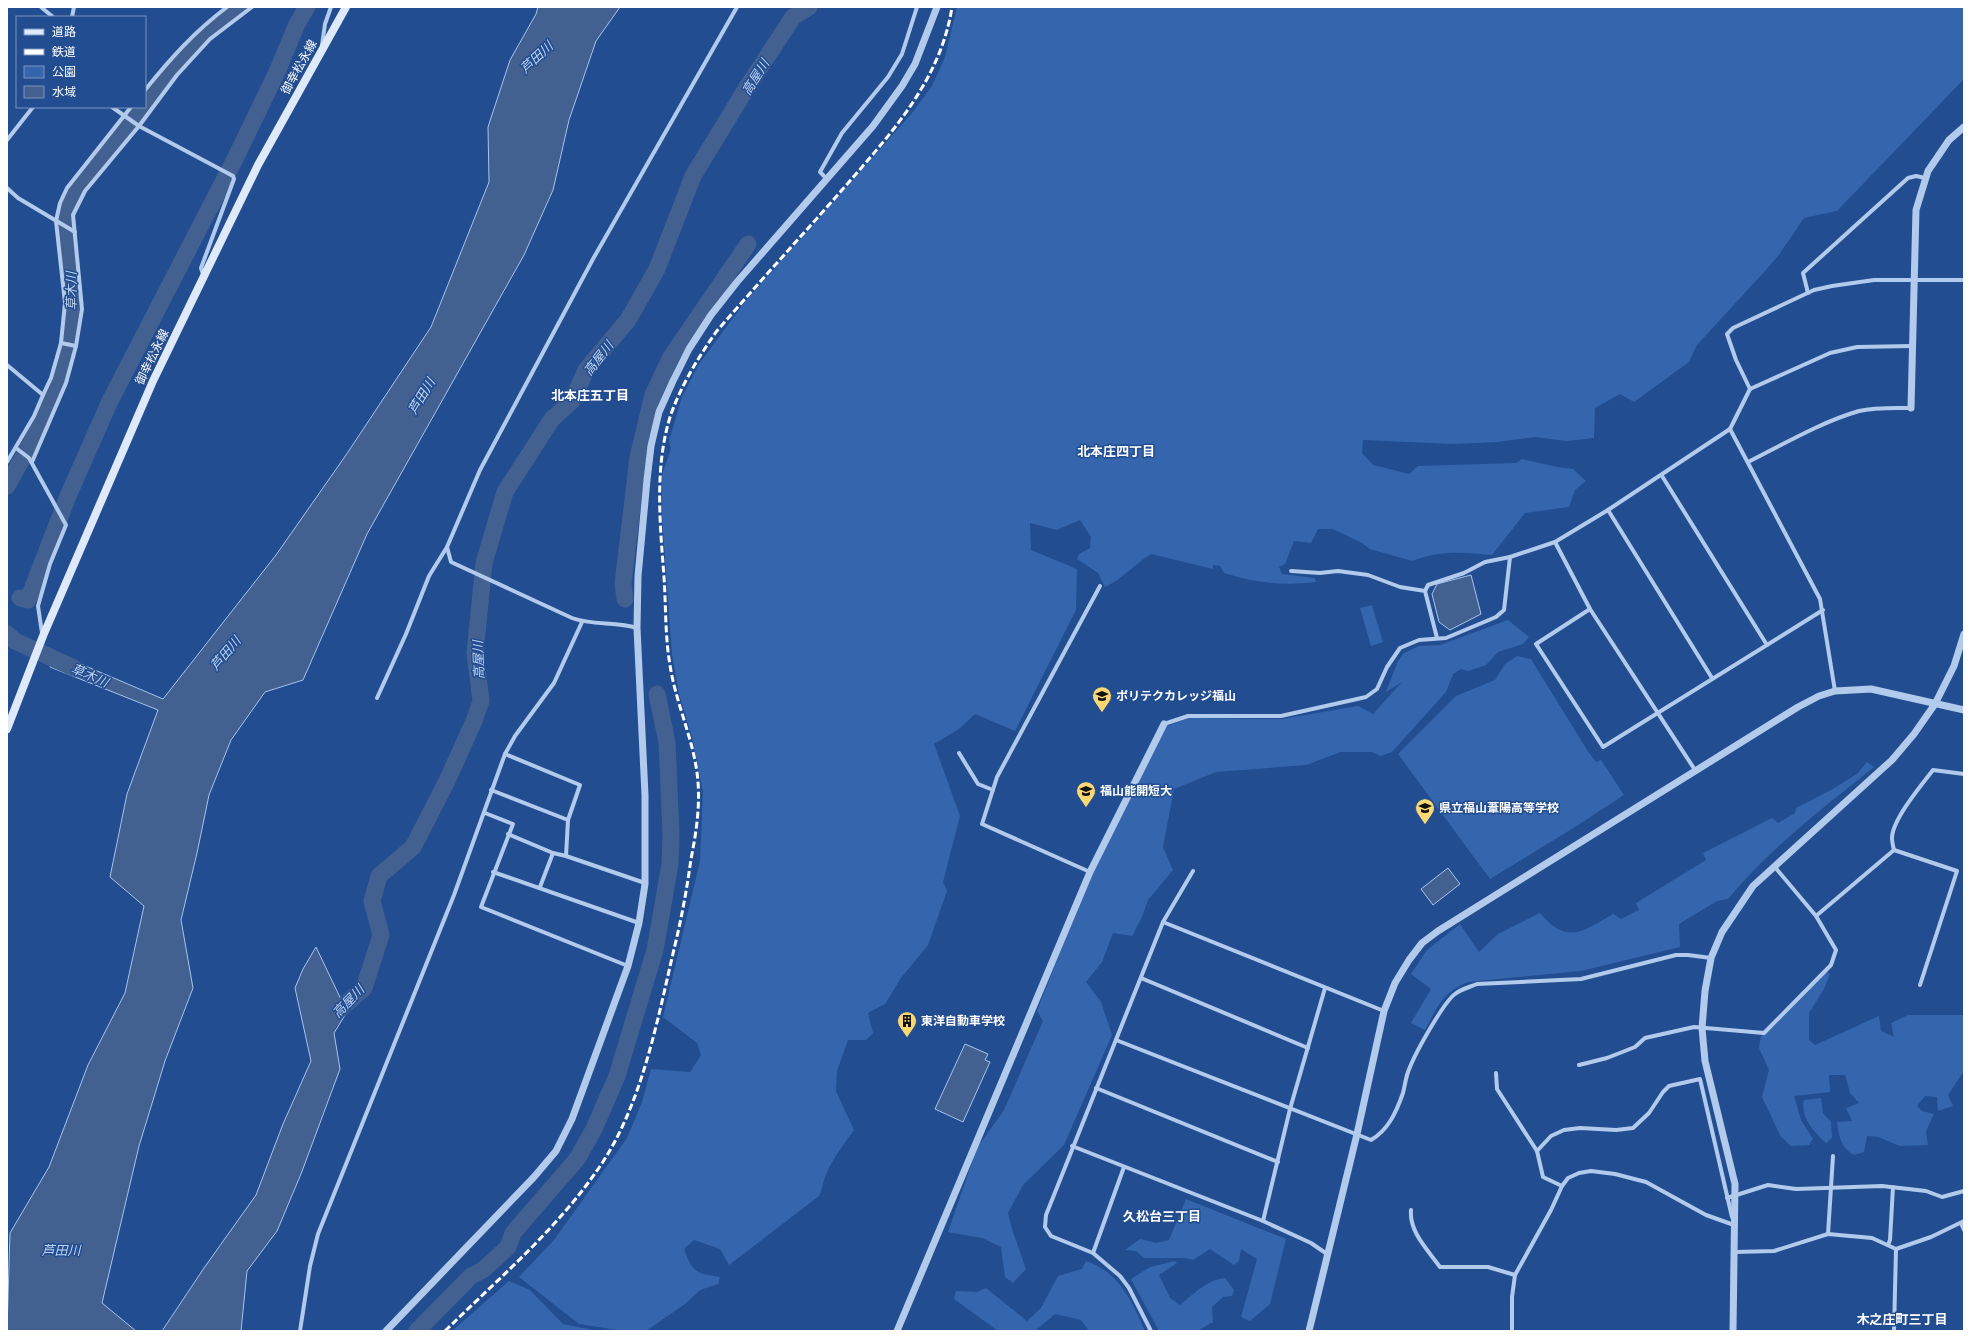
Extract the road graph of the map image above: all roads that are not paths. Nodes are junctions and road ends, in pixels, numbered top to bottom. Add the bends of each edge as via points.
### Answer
1 (41, 7) edge
2 (227, 7) edge
3 (252, 7) edge
4 (331, 7) edge
5 (346, 7) edge
6 (737, 7) edge
7 (917, 7) edge
8 (937, 7) edge
9 (52, 16) edge
10 (321, 53) junction
11 (146, 89) edge
12 (32, 108) edge
13 (113, 108) edge
14 (130, 108) edge
15 (125, 118) junction
16 (138, 125) junction
17 (1964, 127) edge
18 (7, 140) edge
19 (1925, 178) junction
20 (827, 179) junction
21 (7, 188) edge
22 (57, 222) junction
23 (75, 232) junction
24 (204, 278) junction
25 (1913, 280) junction
26 (1964, 280) edge
27 (1808, 293) junction
28 (62, 344) junction
29 (75, 346) junction
30 (1912, 346) junction
31 (7, 365) edge
32 (1750, 389) junction
33 (43, 395) junction
34 (1911, 408) joint
35 (1730, 430) junction
36 (18, 449) junction
37 (7, 462) edge
38 (32, 462) junction
39 (1748, 462) junction
40 (1662, 476) junction
41 (1608, 510) junction
42 (1555, 542) junction
43 (447, 547) junction
44 (1510, 557) junction
45 (1291, 571) dead end
46 (1100, 586) dead end
47 (1425, 591) junction
48 (1590, 610) junction
49 (1823, 610) junction
50 (582, 622) junction
51 (637, 628) junction
52 (1964, 634) edge
53 (43, 636) junction
54 (1437, 638) junction
55 (1767, 645) junction
56 (1712, 678) junction
57 (1835, 691) junction
58 (377, 698) dead end
59 (1935, 704) junction
60 (1964, 710) edge
61 (1658, 711) junction
62 (1164, 724) joint
63 (7, 729) edge
64 (958, 753) dead end
65 (505, 754) junction
66 (1695, 770) junction
67 (1964, 774) edge
68 (491, 790) junction
69 (993, 790) junction
70 (485, 813) junction
71 (568, 820) junction
72 (508, 834) junction
73 (1894, 850) junction
74 (553, 853) junction
75 (566, 856) junction
76 (1774, 866) junction
77 (1193, 871) dead end
78 (494, 872) junction
79 (1090, 872) junction
80 (645, 884) junction
81 (540, 887) junction
82 (1816, 916) junction
83 (1163, 922) junction
84 (639, 924) junction
85 (1711, 958) junction
86 (628, 966) junction
87 (1141, 978) junction
88 (1920, 985) dead end
89 (1325, 988) junction
90 (1384, 1011) junction
91 (1702, 1028) junction
92 (1116, 1040) junction
93 (1308, 1048) junction
94 (1579, 1066) dead end
95 (1496, 1073) dead end
96 (1096, 1088) junction
97 (1290, 1109) junction
98 (1357, 1134) junction
99 (1072, 1146) junction
100 (1537, 1151) junction
101 (1833, 1156) dead end
102 (1278, 1162) junction
103 (1124, 1167) junction
104 (1562, 1186) junction
105 (1831, 1187) junction
106 (1893, 1187) junction
107 (1964, 1190) edge
108 (1735, 1195) junction
109 (1728, 1198) junction
110 (1411, 1210) dead end
111 (1263, 1221) junction
112 (1962, 1222) edge
113 (1734, 1225) junction
114 (1964, 1230) edge
115 (1828, 1234) junction
116 (1888, 1246) junction
117 (1896, 1249) junction
118 (1734, 1252) junction
119 (1093, 1253) junction
120 (1327, 1254) junction
121 (1515, 1275) junction
122 (300, 1331) edge
123 (386, 1331) edge
124 (897, 1331) edge
125 (1151, 1331) edge
126 (1309, 1331) edge
127 (1512, 1331) edge
128 (1733, 1331) edge
129 (1894, 1331) edge

1 - 9 street
2 - 11 street via 189,39
3 - 16 street via 210,39
4 - 10 street via 325,24
5 - 10 main road, 御幸松永線
6 - 43 street via 594,259 480,470
7 - 20 street via 902,54 888,77 842,133 820,172
8 - 20 street via 915,64 902,86 874,126
10 - 24 main road, 御幸松永線 via 258,165
12 - 18 street
13 - 15 street
14 - 15 street
15 - 16 street
15 - 22 street via 67,188 60,203
16 - 23 street via 82,196 74,215
16 - 24 street via 225,170 234,179 200,268
17 - 19 street via 1949,140
19 - 25 street via 1916,210
19 - 27 street via 1908,178 1803,273
20 - 51 street via 736,282 711,315 689,349 662,406 646,480 638,576
21 - 22 street via 18,198
22 - 23 street
22 - 28 street via 65,303
23 - 29 street via 82,309
24 - 53 main road, 御幸松永線 via 153,381
25 - 26 street
25 - 27 street via 1852,282
25 - 30 street
27 - 32 street via 1733,328 1727,334
28 - 29 street
28 - 33 street
29 - 38 street via 66,383
30 - 32 street via 1857,348 1830,353
30 - 34 street
31 - 33 street
32 - 35 street
33 - 36 street
34 - 39 street via 1877,408 1859,412 1827,424
35 - 39 street
35 - 40 street
36 - 37 street
36 - 38 street
38 - 53 street via 66,526 50,564 38,606
39 - 49 street via 1820,599
40 - 41 street
40 - 55 street
41 - 42 street
41 - 56 street
42 - 44 street
42 - 48 street
43 - 50 street via 451,562
43 - 58 street via 430,576
44 - 47 street via 1485,562 1464,573 1428,585
44 - 54 street via 1504,610 1496,617 1446,638
45 - 47 street via 1338,570 1368,575 1400,587
46 - 69 street via 997,777
47 - 54 street
48 - 61 street
48 - 61 street via 1536,644 1603,747
49 - 55 street
49 - 57 street
50 - 51 street via 626,624
50 - 65 street via 554,683
51 - 80 street via 645,796
52 - 59 street via 1954,666
53 - 63 main road, 御幸松永線
54 - 62 street via 1419,640 1400,648 1387,667 1377,689 1366,697 1281,716 1188,716
55 - 56 street
56 - 61 street
57 - 59 street via 1871,689
57 - 66 street via 1798,706
59 - 60 street
59 - 76 street via 1892,760
61 - 66 street
62 - 79 street
64 - 69 street via 978,784
65 - 68 street
65 - 71 street via 580,785
66 - 90 street via 1422,943 1395,982
67 - 73 street via 1933,770 1900,816 1892,837
68 - 70 street
68 - 71 street
69 - 79 street via 982,824
70 - 72 street via 513,824
70 - 122 street via 318,1234 310,1266
71 - 75 street
72 - 74 street
72 - 78 street
73 - 82 street
73 - 88 street via 1957,871
74 - 75 street
74 - 81 street
75 - 80 street
76 - 82 street
76 - 85 street via 1753,886 1722,932
77 - 83 street
78 - 81 street
78 - 86 street via 481,907
79 - 124 street
80 - 84 street
81 - 84 street
82 - 91 street via 1836,950 1831,965 1764,1032
83 - 87 street
83 - 89 street
84 - 86 street
85 - 91 street
85 - 98 street via 1676,955 1581,979 1477,984 1464,989 1454,994 1444,1006 1409,1068 1390,1124 1371,1140
86 - 123 street via 572,1119 556,1151
87 - 92 street
87 - 93 street
89 - 90 street
89 - 93 street
90 - 98 street
91 - 94 street via 1694,1027 1645,1038 1635,1047
91 - 108 street via 1705,1061 1735,1184
92 - 96 street
92 - 97 street
93 - 97 street
95 - 100 street via 1497,1089
96 - 99 street
96 - 102 street
97 - 98 street
97 - 102 street
98 - 120 street
99 - 103 street
99 - 119 street via 1046,1215 1046,1227 1051,1236
100 - 104 street via 1542,1177
100 - 109 street via 1551,1136 1564,1130 1633,1128 1649,1113 1669,1086 1700,1079
101 - 105 street
102 - 111 street
103 - 111 street
103 - 119 street
104 - 113 street via 1568,1178 1579,1173 1591,1171 1615,1174 1646,1182 1706,1214
104 - 121 street
105 - 106 street
105 - 108 street via 1796,1189 1768,1185
105 - 115 street
106 - 107 street via 1926,1191 1942,1197
106 - 116 street
108 - 109 street
108 - 113 street
109 - 113 street
110 - 121 street via 1410,1217 1417,1235 1440,1267 1488,1267
111 - 120 street via 1311,1243
112 - 114 street
112 - 117 street
113 - 118 street
115 - 116 street via 1872,1238
115 - 118 street via 1774,1250
116 - 117 street
117 - 129 street
118 - 128 street
119 - 125 street via 1110,1266 1129,1288
120 - 126 street
121 - 127 street

